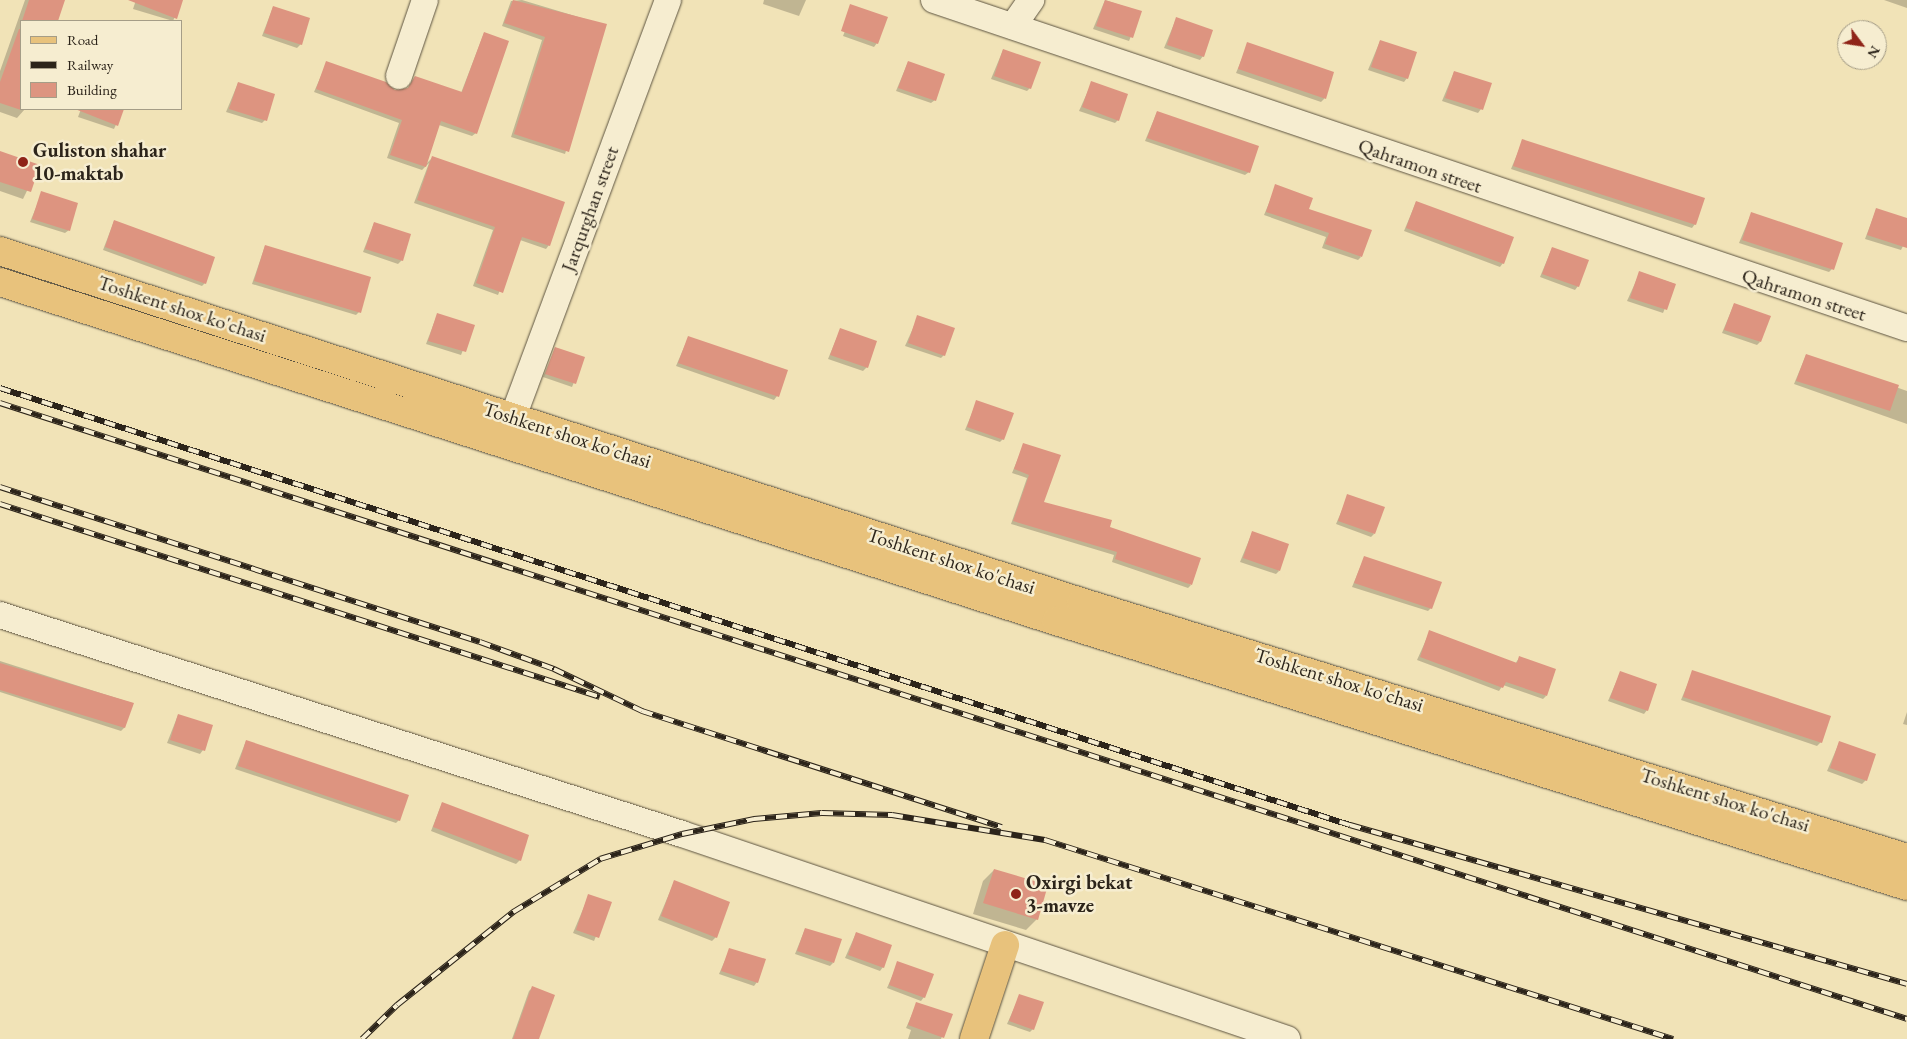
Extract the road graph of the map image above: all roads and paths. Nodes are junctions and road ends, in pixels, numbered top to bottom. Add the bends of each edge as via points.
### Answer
1 (425, 0) edge
2 (668, 0) edge
3 (934, 0) edge
4 (1031, 0) edge
5 (1013, 26) junction
6 (399, 76) dead end
7 (0, 251) edge
8 (0, 282) edge
9 (1907, 328) edge
10 (513, 417) junction
11 (820, 531) junction
12 (0, 615) edge
13 (1907, 858) edge
14 (1907, 886) edge
15 (1006, 945) junction
16 (974, 1039) edge
17 (1287, 1039) edge

1 - 6 street
2 - 10 street, Jarqurghan street
3 - 5 street, Qahramon street
4 - 5 street
5 - 9 street, Qahramon street
7 - 10 main road, Toshkent shox ko'chasi
8 - 11 main road, Toshkent shox ko'chasi
10 - 11 main road, Toshkent shox ko'chasi
11 - 13 main road, Toshkent shox ko'chasi
11 - 14 main road, Toshkent shox ko'chasi via 1056,621
12 - 15 street via 682,834
15 - 16 main road
15 - 17 street

